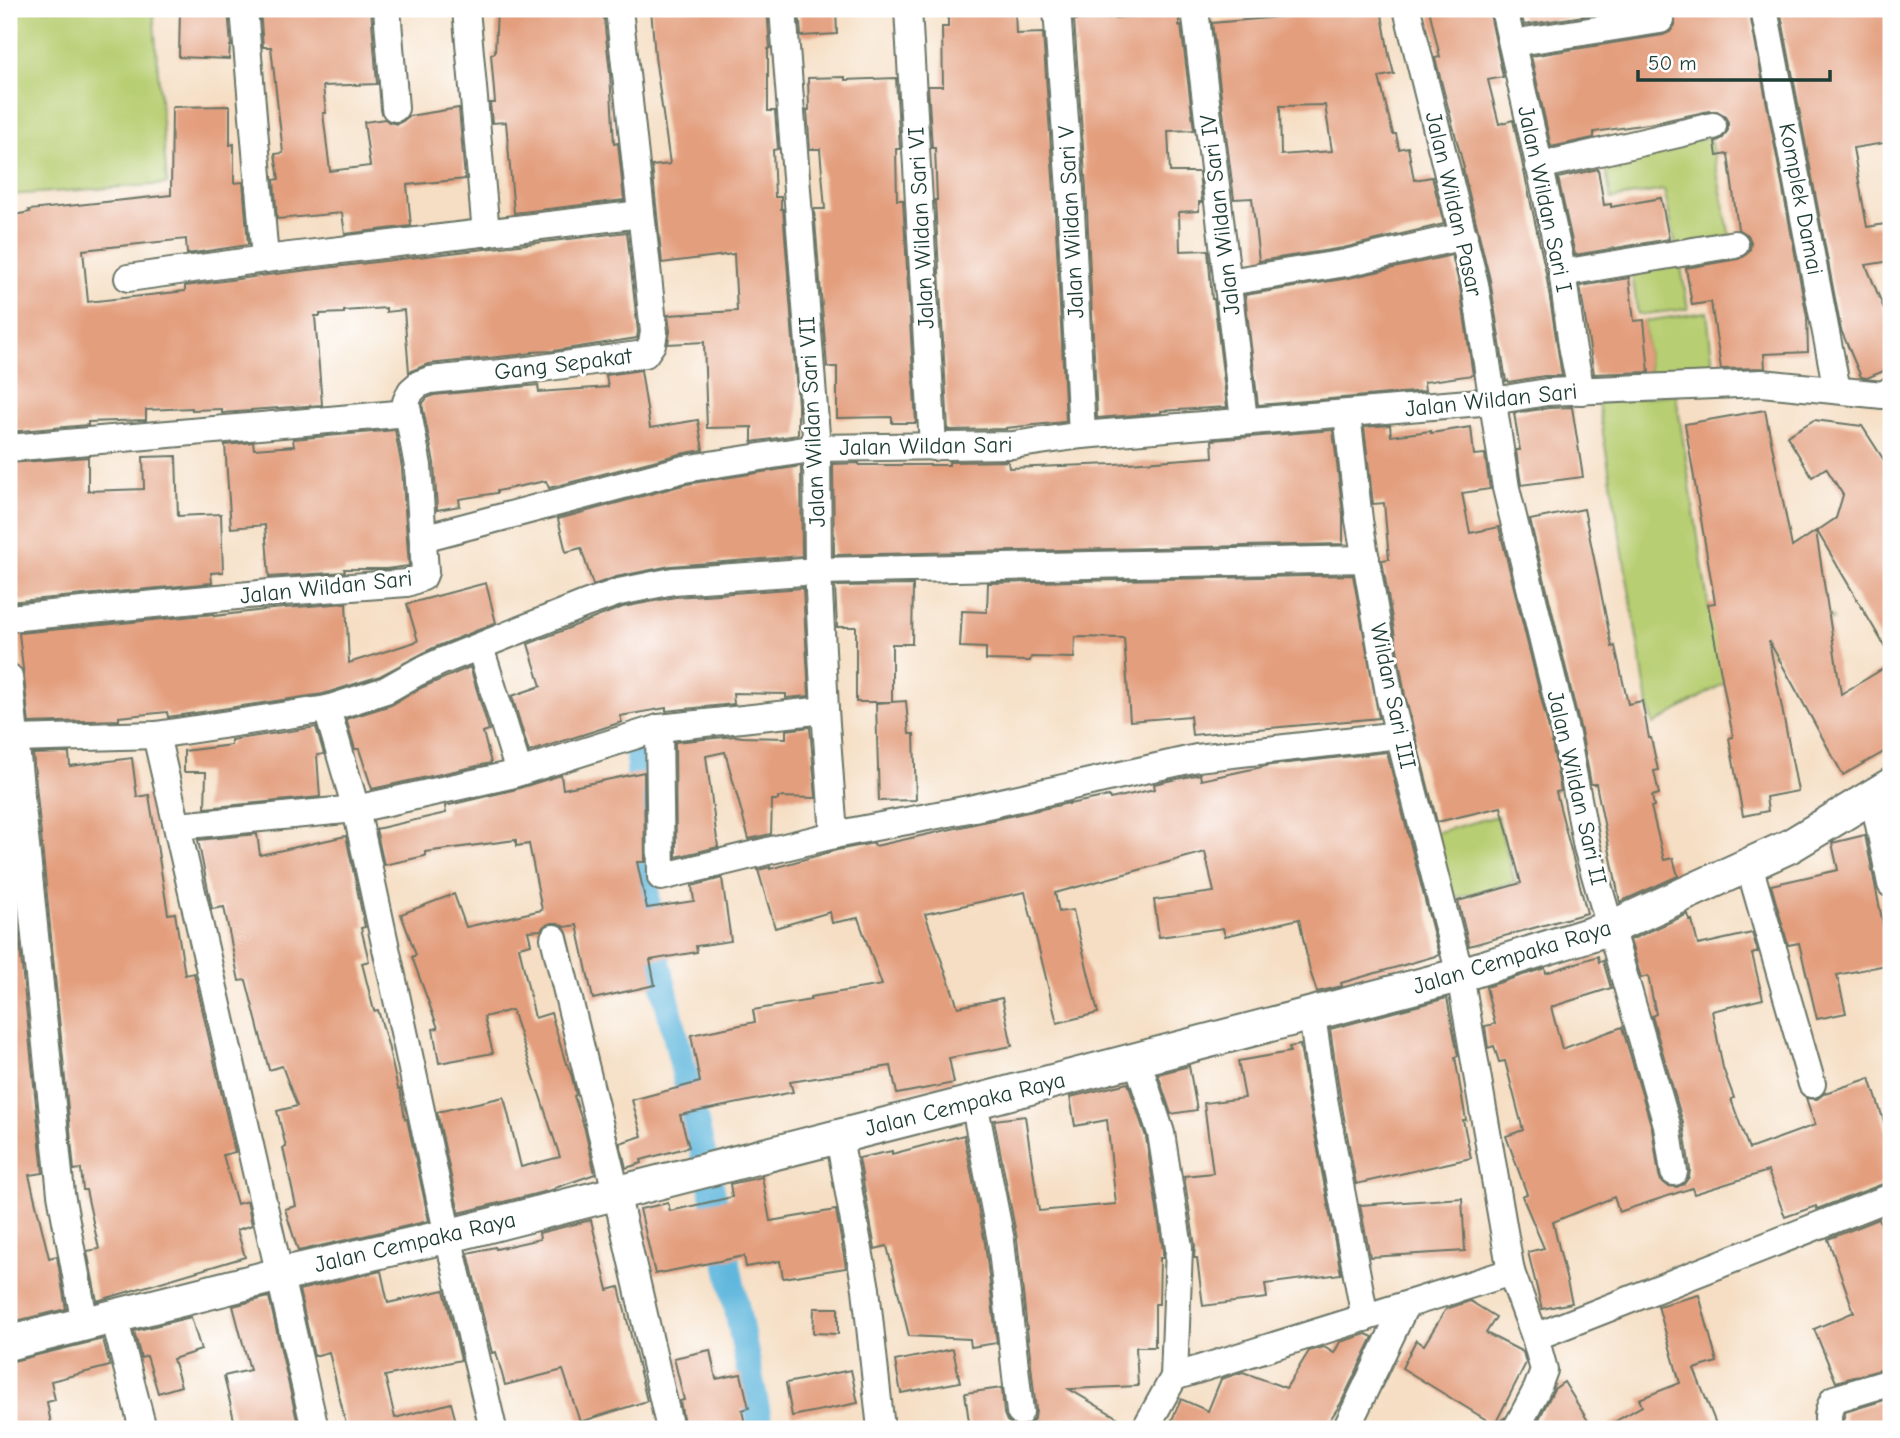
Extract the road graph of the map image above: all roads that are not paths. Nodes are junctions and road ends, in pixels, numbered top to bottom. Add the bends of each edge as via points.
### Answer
1 (244, 9) edge
2 (387, 9) edge
3 (466, 9) edge
4 (619, 9) edge
5 (783, 9) edge
6 (908, 9) edge
7 (1057, 9) edge
8 (1195, 9) edge
9 (1407, 9) edge
10 (1504, 9) edge
11 (1764, 9) edge
12 (1660, 20) dead end
13 (1511, 43) junction
14 (395, 107) dead end
15 (1713, 126) dead end
16 (1539, 166) junction
17 (641, 214) junction
18 (486, 233) junction
19 (1464, 236) junction
20 (1735, 244) dead end
21 (265, 259) junction
22 (1562, 273) junction
23 (128, 278) dead end
24 (1228, 282) junction
25 (1837, 390) junction
26 (1581, 391) junction
27 (1888, 398) edge
28 (1493, 401) junction
29 (408, 413) junction
30 (1347, 414) junction
31 (1244, 420) junction
32 (1082, 435) junction
33 (933, 447) junction
34 (9, 448) edge
35 (817, 449) junction
36 (423, 538) junction
37 (1366, 559) junction
38 (818, 571) junction
39 (9, 618) edge
40 (480, 647) junction
41 (9, 677) edge
42 (327, 709) junction
43 (824, 710) junction
44 (659, 728) junction
45 (156, 734) junction
46 (1399, 735) junction
47 (15, 739) junction
48 (519, 772) junction
49 (1882, 790) edge
50 (356, 808) junction
51 (178, 826) junction
52 (834, 835) junction
53 (1749, 865) junction
54 (1891, 884) edge
55 (1610, 928) junction
56 (554, 938) dead end
57 (1460, 975) junction
58 (1312, 1015) junction
59 (1137, 1060) junction
60 (1812, 1084) dead end
61 (974, 1102) junction
62 (839, 1137) junction
63 (1674, 1172) dead end
64 (617, 1192) junction
65 (1891, 1197) edge
66 (448, 1236) junction
67 (1511, 1272) junction
68 (278, 1275) junction
69 (1405, 1306) junction
70 (1365, 1318) junction
71 (100, 1320) junction
72 (1535, 1337) junction
73 (9, 1343) edge
74 (1174, 1377) junction
75 (1891, 1382) edge
76 (1020, 1412) dead end
77 (143, 1429) edge
78 (314, 1429) edge
79 (493, 1429) edge
80 (670, 1429) edge
81 (881, 1429) edge
82 (1145, 1429) edge
83 (1346, 1429) edge
84 (1516, 1429) edge
85 (1830, 1429) edge

1 - 21 street
2 - 14 street
3 - 18 street
4 - 17 street, Gang Sepakat
5 - 35 street, Jalan Wildan Sari VII
6 - 33 street, Jalan Wildan Sari VI
7 - 32 street, Jalan Wildan Sari V
8 - 24 street, Jalan Wildan Sari IV
9 - 19 street, Jalan Wildan Pasar
10 - 13 street, Jalan Wildan Sari I
11 - 25 street, Komplek Damai
12 - 13 street
13 - 16 street, Jalan Wildan Sari I
15 - 16 street
16 - 22 street, Jalan Wildan Sari I
17 - 18 street
17 - 29 street, Gang Sepakat via 654,332 645,354 430,380 411,391
18 - 21 street
19 - 24 street via 1346,263
19 - 28 street, Jalan Wildan Pasar
20 - 22 street
21 - 23 street
22 - 26 street, Jalan Wildan Sari I
24 - 31 street, Jalan Wildan Sari IV
25 - 26 street, Jalan Wildan Sari via 1762,383
25 - 27 street, Jalan Wildan Sari
26 - 28 street, Jalan Wildan Sari
28 - 30 street, Jalan Wildan Sari
28 - 55 street, Jalan Wildan Sari II via 1506,488 1566,734 1587,847
29 - 34 street
29 - 36 street via 418,466
30 - 31 street, Jalan Wildan Sari
30 - 37 street, Wildan Sari III
31 - 32 street, Jalan Wildan Sari
32 - 33 street, Jalan Wildan Sari via 1013,445
33 - 35 street, Jalan Wildan Sari
35 - 36 street, Jalan Wildan Sari via 684,469
35 - 38 street, Jalan Wildan Sari VII
36 - 39 street, Jalan Wildan Sari via 425,572 407,583
37 - 38 street
37 - 46 street, Wildan Sari III
38 - 40 street via 646,586 585,604
38 - 43 street, Jalan Wildan Sari VII
40 - 42 street via 386,690
40 - 48 street
41 - 47 street
42 - 45 street
42 - 50 street
43 - 44 street
43 - 52 street, Jalan Wildan Sari VII
44 - 48 street
44 - 52 street via 661,877
45 - 47 street
45 - 51 street
46 - 52 street via 1198,758
46 - 57 street, Wildan Sari III
47 - 71 street via 61,1194
48 - 50 street
49 - 53 street, Jalan Cempaka Raya via 1790,846
49 - 54 street
50 - 51 street
50 - 66 street
51 - 68 street
53 - 55 street, Jalan Cempaka Raya
53 - 60 street
55 - 57 street, Jalan Cempaka Raya
55 - 63 street, Jalan Wildan Sari II via 1667,1125
56 - 64 street
57 - 58 street, Jalan Cempaka Raya
57 - 67 street, Wildan Sari III
58 - 59 street, Jalan Cempaka Raya
58 - 70 street
59 - 61 street, Jalan Cempaka Raya
59 - 74 street via 1161,1133 1179,1248
61 - 62 street, Jalan Cempaka Raya
61 - 76 street via 1001,1241
62 - 64 street, Jalan Cempaka Raya
62 - 81 street via 866,1289
64 - 66 street, Jalan Cempaka Raya
64 - 80 street
65 - 72 street
66 - 68 street, Jalan Cempaka Raya
66 - 79 street
67 - 69 street
67 - 72 street, Wildan Sari III
68 - 71 street, Jalan Cempaka Raya
68 - 78 street
69 - 70 street
69 - 83 street
70 - 74 street
71 - 73 street, Jalan Cempaka Raya
71 - 77 street
72 - 84 street, Wildan Sari III via 1544,1370
74 - 82 street
75 - 85 street via 1834,1399 1828,1410

